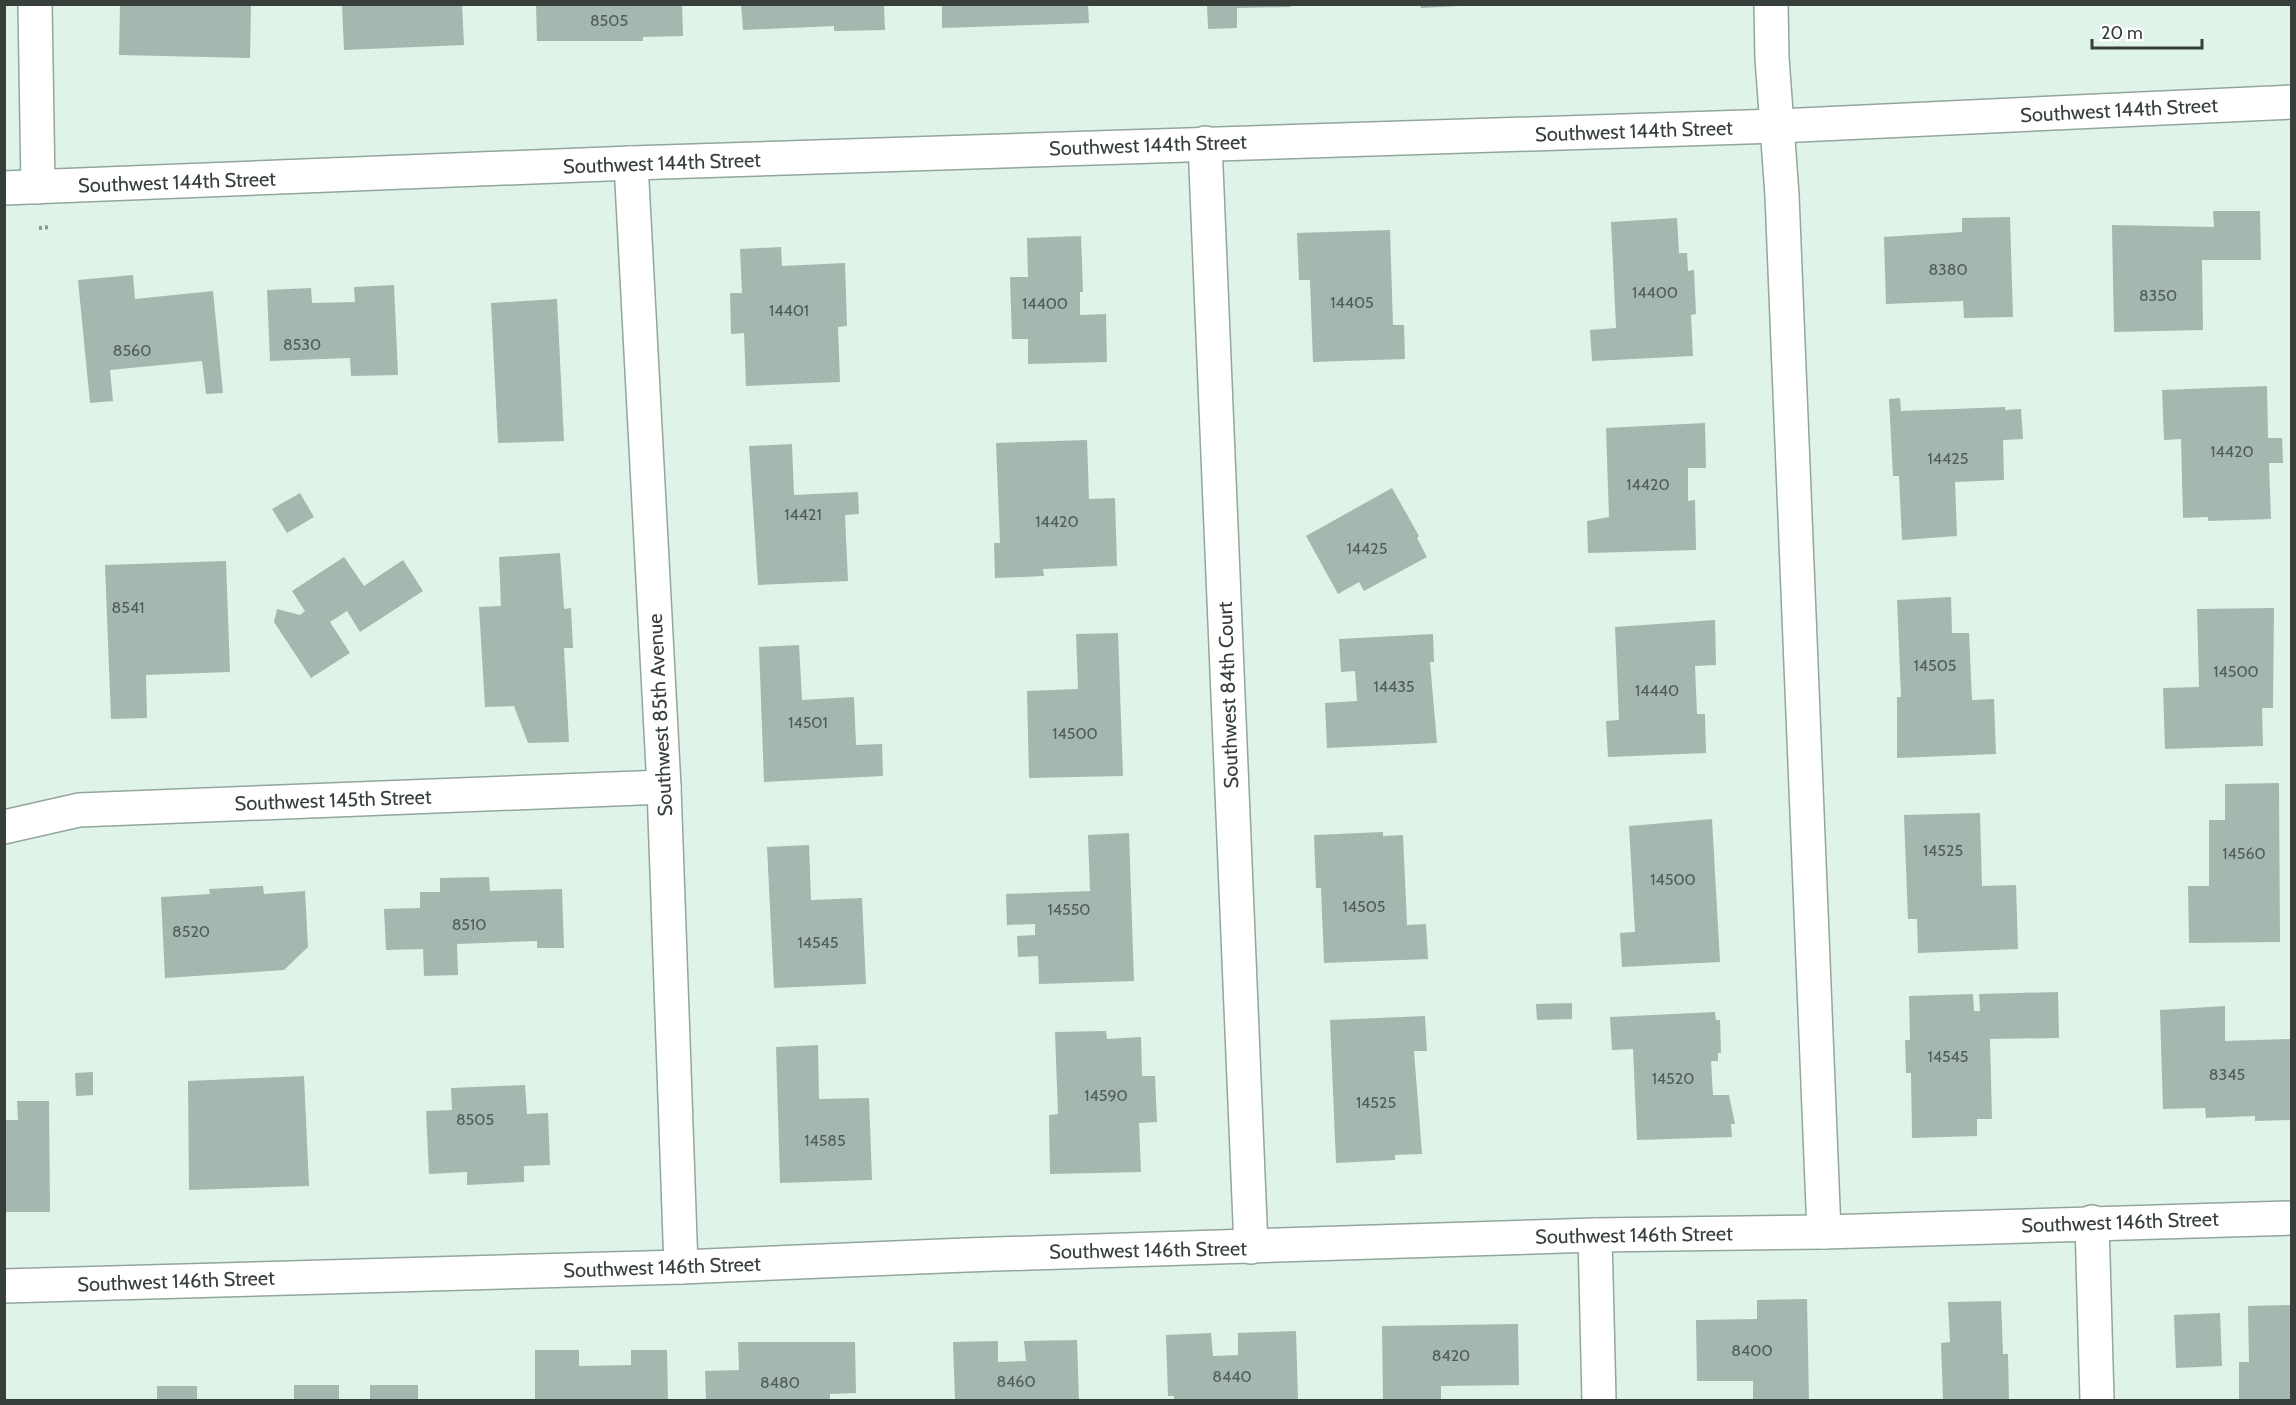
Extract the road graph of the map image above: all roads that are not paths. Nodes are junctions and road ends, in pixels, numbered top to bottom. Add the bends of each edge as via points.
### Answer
1 (35, 4) edge
2 (1771, 4) edge
3 (2292, 102) edge
4 (1776, 126) junction
5 (1205, 143) junction
6 (631, 163) junction
7 (38, 187) junction
8 (4, 188) edge
9 (664, 787) junction
10 (4, 827) edge
11 (2292, 1218) edge
12 (2092, 1222) junction
13 (1824, 1232) junction
14 (1595, 1235) junction
15 (1251, 1247) junction
16 (681, 1267) junction
17 (4, 1286) edge
18 (1599, 1401) edge
19 (2097, 1401) edge

1 - 7 street
2 - 4 street
3 - 4 street, Southwest 144th Street
4 - 5 street, Southwest 144th Street
4 - 13 street via 1782,195
5 - 6 street, Southwest 144th Street
5 - 15 street, Southwest 84th Court
6 - 7 street, Southwest 144th Street
6 - 9 street, Southwest 85th Avenue
7 - 8 street, Southwest 144th Street
9 - 10 street, Southwest 145th Street via 79,810
9 - 16 street, Southwest 85th Avenue
11 - 12 street, Southwest 146th Street
12 - 13 street, Southwest 146th Street
12 - 19 street
13 - 14 street, Southwest 146th Street
14 - 15 street, Southwest 146th Street
14 - 18 street
15 - 16 street, Southwest 146th Street
16 - 17 street, Southwest 146th Street

